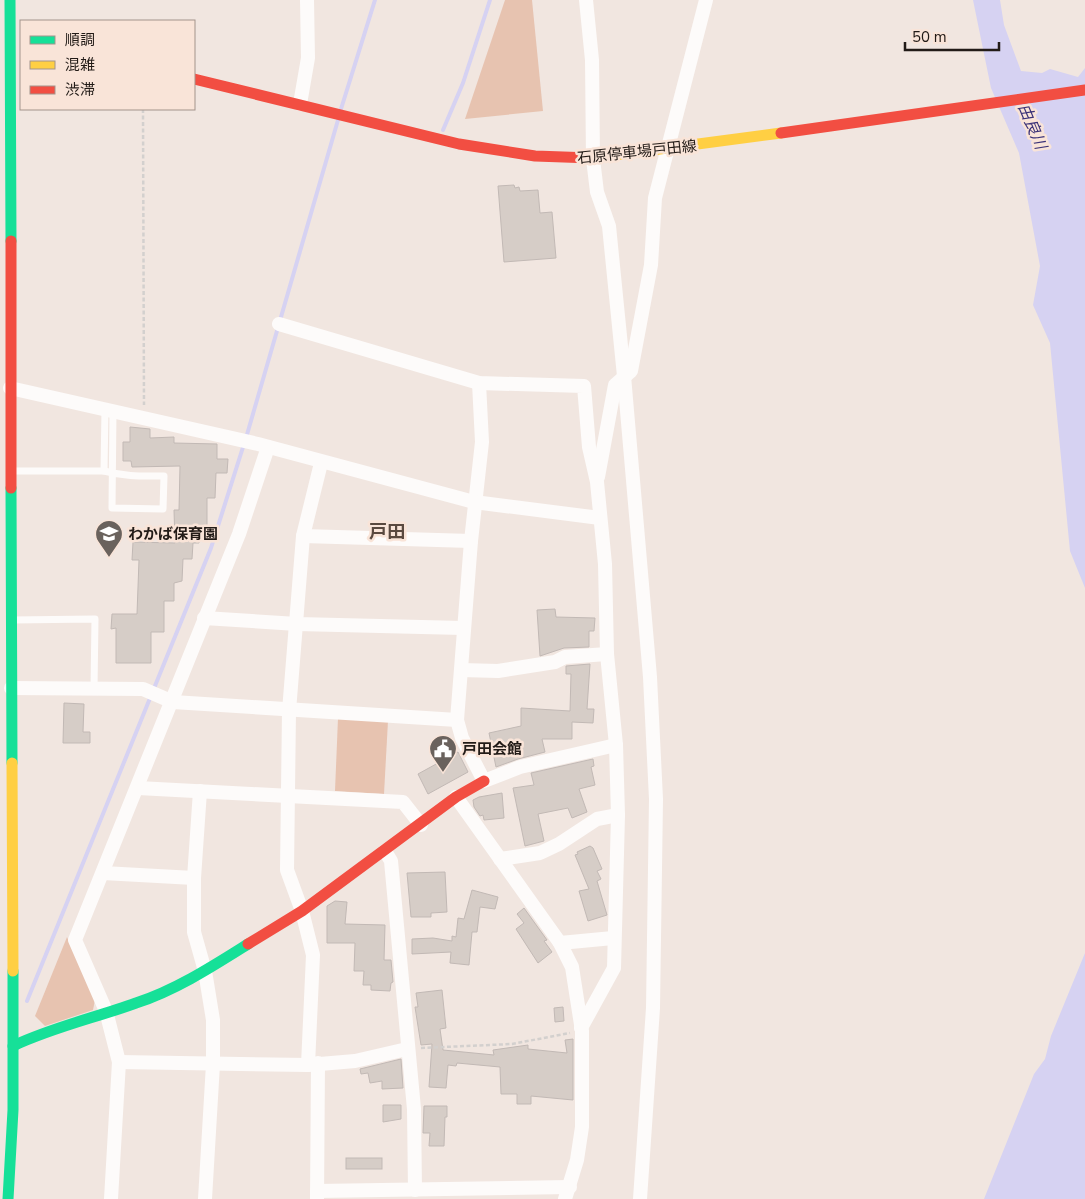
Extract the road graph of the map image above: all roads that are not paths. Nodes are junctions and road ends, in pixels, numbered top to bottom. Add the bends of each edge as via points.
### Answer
1 (10, 0) edge
2 (307, 0) edge
3 (586, 0) edge
4 (706, 0) edge
5 (5, 46) edge
6 (20, 48) edge
7 (195, 79) edge
8 (1085, 90) edge
9 (300, 104) junction
10 (593, 159) junction
11 (279, 324) dead end
12 (624, 376) junction
13 (479, 383) junction
14 (10, 388) junction
15 (109, 409) junction
16 (263, 446) junction
17 (321, 463) junction
18 (11, 471) junction
19 (104, 471) junction
20 (113, 474) junction
21 (597, 482) junction
22 (474, 502) junction
23 (600, 518) junction
24 (303, 536) junction
25 (471, 541) junction
26 (204, 618) junction
27 (12, 620) junction
28 (296, 624) junction
29 (463, 628) junction
30 (607, 654) junction
31 (461, 670) junction
32 (12, 688) junction
33 (94, 689) junction
34 (169, 700) junction
35 (289, 711) junction
36 (457, 720) junction
37 (616, 745) junction
38 (484, 781) junction
39 (138, 788) junction
40 (200, 791) junction
41 (288, 795) junction
42 (456, 797) junction
43 (618, 815) junction
44 (421, 825) junction
45 (385, 851) junction
46 (500, 858) junction
47 (103, 873) junction
48 (194, 878) junction
49 (302, 912) junction
50 (613, 938) junction
51 (560, 943) junction
52 (204, 971) junction
53 (106, 1011) junction
54 (581, 1029) junction
55 (7, 1048) edge
56 (407, 1049) junction
57 (119, 1062) junction
58 (213, 1064) junction
59 (313, 1064) junction
60 (415, 1190) junction
61 (568, 1193) edge
62 (317, 1195) edge
63 (8, 1199) edge
64 (111, 1199) edge
65 (206, 1199) edge
66 (640, 1199) edge

1 - 5 street
2 - 9 street via 308,58
3 - 10 street via 592,60
4 - 12 street via 655,198 651,266 631,371
5 - 6 street
5 - 14 street
7 - 9 street, 石原停車場戸田線
8 - 10 street, 石原停車場戸田線
9 - 10 street, 石原停車場戸田線 via 500,152
10 - 12 street via 597,192 608,226
11 - 13 street
12 - 21 street via 615,385
12 - 66 street via 650,677 656,800 653,1008
13 - 21 street via 584,386 589,447
13 - 22 street via 482,442
14 - 15 street
14 - 18 street
15 - 16 street
15 - 19 lane
15 - 20 lane
16 - 17 street
16 - 26 street via 239,534
17 - 22 street
17 - 24 street
18 - 19 lane
18 - 27 street
19 - 20 lane
20 - 20 lane via 112,508 163,509 164,476 122,477
21 - 23 street
22 - 23 street
22 - 25 street
23 - 30 street via 605,564
24 - 25 street
24 - 28 street
25 - 29 street
26 - 28 street
26 - 34 street
27 - 32 street
27 - 33 lane via 95,619
28 - 29 street
28 - 35 street
29 - 31 street
30 - 31 street via 565,657 555,662 498,671
30 - 37 street
31 - 36 street
32 - 33 street
32 - 55 street
33 - 34 street via 148,691
34 - 35 street
34 - 39 street
35 - 36 street
35 - 41 street
36 - 38 street via 462,738
37 - 38 street via 520,768
37 - 43 street
38 - 42 street
39 - 40 street
39 - 47 street
40 - 41 street
40 - 48 street
41 - 44 street via 403,802
41 - 49 street via 286,870
42 - 44 street
42 - 46 street
43 - 46 street via 597,819 540,853
43 - 50 street
44 - 45 street
45 - 49 street
45 - 56 street via 391,861
46 - 51 street
47 - 48 street
47 - 53 street via 75,940
48 - 52 street via 194,932
49 - 52 street
49 - 59 street via 313,955
50 - 51 street
50 - 54 street via 614,968
51 - 54 street via 572,967
52 - 53 street via 138,1003
52 - 58 street via 213,1020
53 - 55 street via 42,1032
53 - 57 street
54 - 61 street via 582,1127
55 - 63 street via 13,1110
56 - 59 street via 355,1061
56 - 60 street via 414,1109
57 - 58 street
57 - 64 street
58 - 59 street
58 - 65 street
59 - 62 street
60 - 61 street
60 - 62 street

